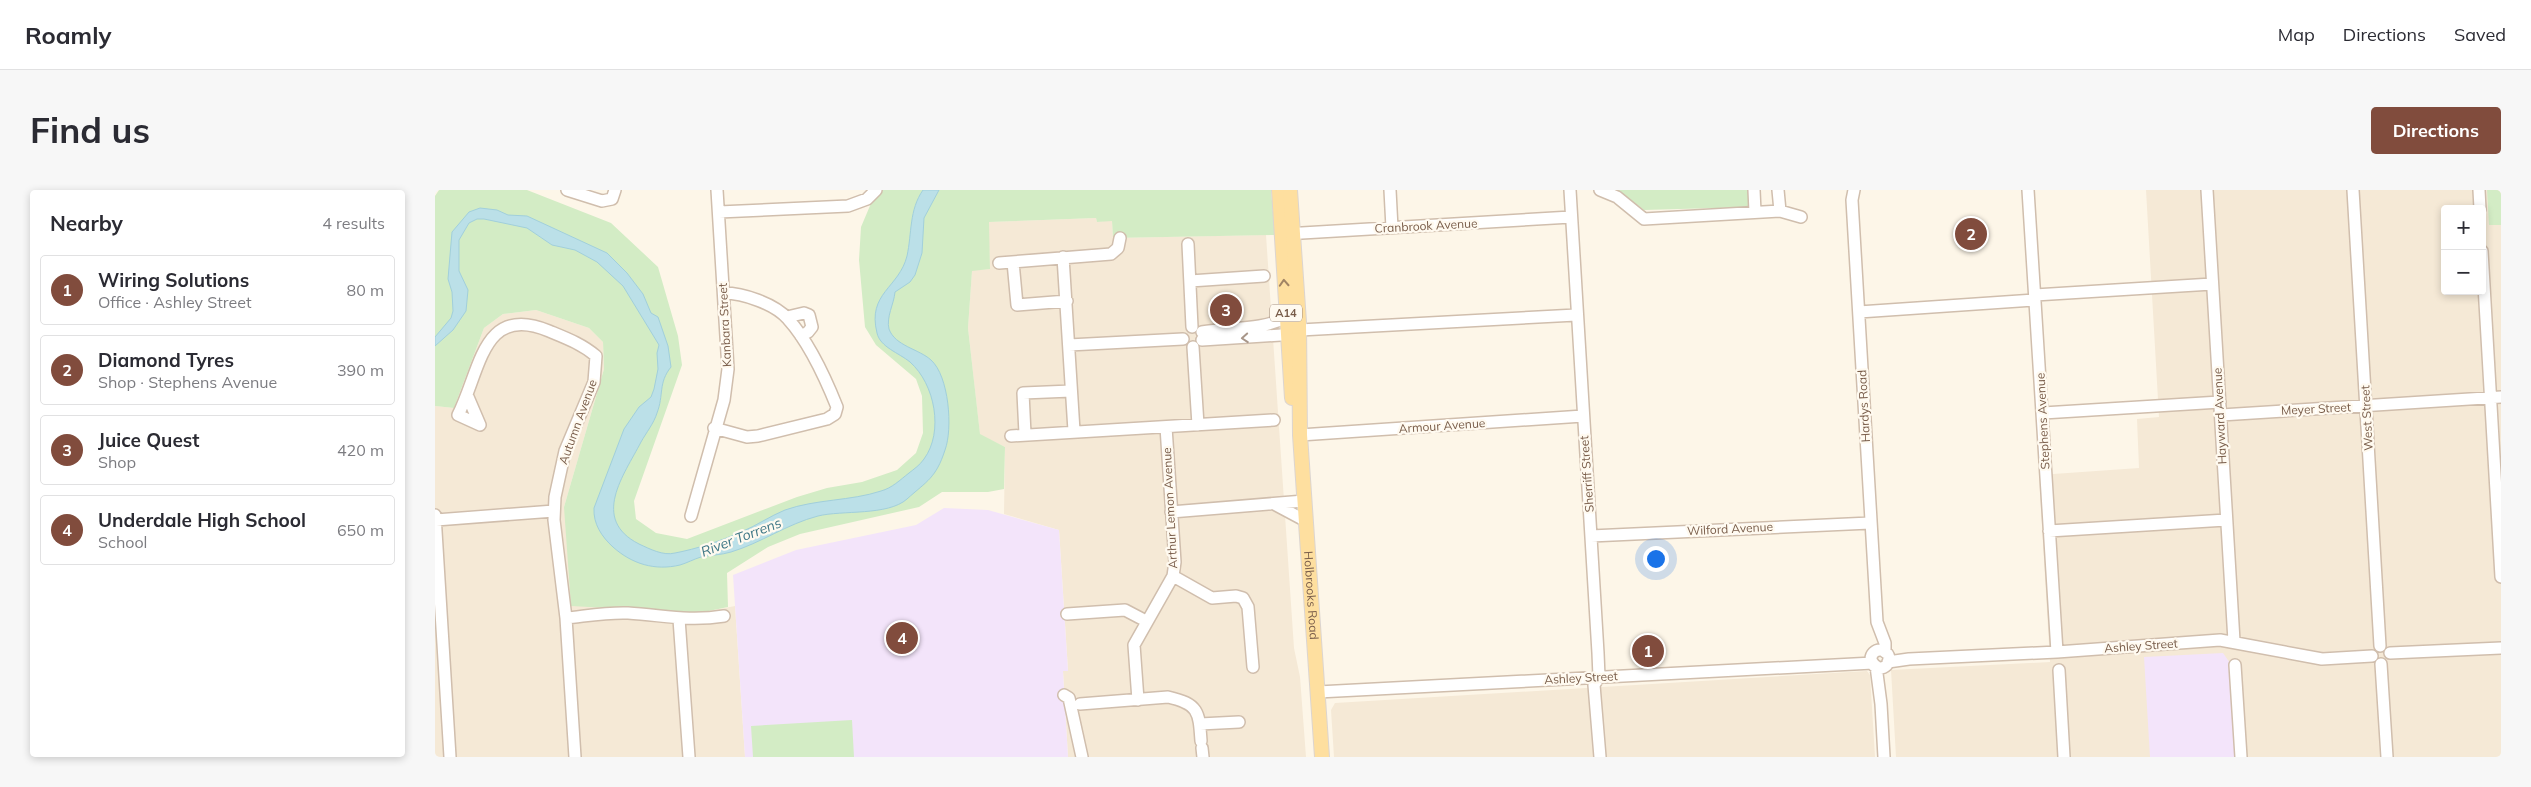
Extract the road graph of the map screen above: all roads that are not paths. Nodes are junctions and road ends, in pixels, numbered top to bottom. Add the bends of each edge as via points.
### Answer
1 (567, 190) edge
2 (717, 190) edge
3 (877, 190) edge
4 (1279, 190) edge
5 (1290, 190) edge
6 (1390, 190) edge
7 (1570, 190) edge
8 (1600, 190) edge
9 (1754, 190) edge
10 (1778, 190) edge
11 (1854, 190) edge
12 (2028, 190) edge
13 (2207, 190) edge
14 (2353, 190) edge
15 (2479, 190) edge
16 (613, 194) edge
17 (2480, 205) edge
18 (1780, 211) junction
19 (719, 212) junction
20 (1755, 212) junction
21 (1571, 217) junction
22 (1801, 217) dead end
23 (1392, 228) junction
24 (1287, 234) junction
25 (1121, 238) dead end
26 (1188, 244) dead end
27 (1063, 258) junction
28 (1013, 262) junction
29 (999, 263) dead end
30 (1264, 276) dead end
31 (1190, 281) junction
32 (2212, 284) junction
33 (724, 293) junction
34 (2486, 295) edge
35 (2035, 297) junction
36 (1067, 301) junction
37 (1859, 312) junction
38 (1576, 315) junction
39 (787, 317) junction
40 (1286, 317) junction
41 (1199, 333) junction
42 (1295, 333) junction
43 (801, 336) junction
44 (1183, 339) junction
45 (1069, 345) junction
46 (1193, 347) junction
47 (1071, 391) junction
48 (468, 397) dead end
49 (2495, 397) edge
50 (2220, 402) junction
51 (2366, 406) junction
52 (2043, 413) junction
53 (2221, 415) junction
54 (1583, 416) junction
55 (1274, 420) dead end
56 (1198, 425) junction
57 (1166, 427) junction
58 (714, 428) junction
59 (1074, 431) junction
60 (1025, 434) junction
61 (1300, 435) junction
62 (1011, 436) dead end
63 (1304, 496) junction
64 (1272, 504) junction
65 (554, 511) junction
66 (1171, 512) junction
67 (435, 515) edge
68 (691, 516) dead end
69 (435, 520) edge
70 (2227, 520) junction
71 (1306, 521) junction
72 (1870, 523) junction
73 (2049, 531) junction
74 (1591, 536) junction
75 (1173, 576) junction
76 (2501, 577) edge
77 (1067, 614) dead end
78 (724, 616) dead end
79 (566, 618) junction
80 (679, 620) junction
81 (1146, 621) junction
82 (2234, 641) junction
83 (2501, 648) edge
84 (2385, 649) junction
85 (2057, 652) junction
86 (2372, 656) junction
87 (1880, 659) junction
88 (2381, 664) junction
89 (2235, 665) dead end
90 (1253, 667) dead end
91 (2059, 670) dead end
92 (1599, 677) junction
93 (1317, 692) junction
94 (1064, 695) dead end
95 (1138, 700) junction
96 (1080, 704) dead end
97 (1239, 722) dead end
98 (1199, 724) junction
99 (1202, 749) edge
100 (450, 757) edge
101 (575, 757) edge
102 (689, 757) edge
103 (1082, 757) edge
104 (1322, 757) edge
105 (1600, 757) edge
106 (1884, 757) edge
107 (2064, 757) edge
108 (2241, 757) edge
109 (2387, 757) edge

1 - 16 street via 602,201
2 - 19 street, Kanbara Street
3 - 19 street via 867,200 847,206
4 - 24 main road, Holbrooks Road / A14
5 - 24 main road, Holbrooks Road / A14
6 - 23 street
7 - 21 street, Sherriff Street
8 - 20 street via 1617,197 1644,219
9 - 20 street
10 - 18 street
11 - 37 street, Hardys Road
12 - 35 street, Stephens Avenue
13 - 32 street, Hayward Avenue
14 - 51 street, West Street
15 - 17 street
18 - 20 street
18 - 22 street
19 - 33 street, Kanbara Street
21 - 23 street, Cranbrook Avenue
21 - 38 street, Sherriff Street
23 - 24 street, Cranbrook Avenue
40 -> 24 main road, Holbrooks Road / A14
24 - 42 main road, Holbrooks Road / A14
25 - 27 street via 1118,248 1111,254
26 - 31 street
27 - 28 street
27 - 36 street
28 - 29 street
28 - 36 street via 1017,305
30 - 31 street
31 - 41 street
32 - 35 street
32 - 50 street, Hayward Avenue
33 - 39 street via 735,293 763,303
33 - 58 street, Kanbara Street via 728,369 724,400
34 - 49 street
35 - 37 street
35 - 52 street, Stephens Avenue
36 - 45 street
37 - 72 street, Hardys Road
38 - 42 street
38 - 54 street, Sherriff Street
39 - 43 street
39 - 43 street via 803,312 809,315 812,326
40 - 41 street via 1273,325
40 - 42 main road, Holbrooks Road / A14
42 -> 41 street
41 - 44 street via 1184,333
41 - 46 street via 1199,345
42 - 61 main road, Holbrooks Road / A14
43 - 58 street via 832,394 837,407 835,414 827,419 758,436 747,437
44 - 45 street
44 - 46 street via 1186,345
45 - 47 street
46 - 56 street
47 - 59 street
47 - 60 street via 1023,393
48 - 65 street, Autumn Avenue via 490,338 508,325 531,324 584,346 596,356 594,382 565,451
49 - 51 street, Meyer Street
49 - 76 street
50 - 52 street
50 - 53 street, Hayward Avenue
51 - 53 street, Meyer Street
51 - 84 street, West Street
52 - 73 street, Stephens Avenue
53 - 70 street, Hayward Avenue
54 - 61 street, Armour Avenue
54 - 74 street, Sherriff Street
55 - 56 street
56 - 57 street
57 - 59 street
57 - 66 street, Arthur Lemon Avenue
58 - 68 street, Kanbara Street
59 - 60 street
60 - 62 street
61 - 63 main road, Holbrooks Road / A14
63 - 64 street
63 - 71 main road, Holbrooks Road / A14
64 - 66 street
64 - 71 street
65 - 69 street
65 - 79 street, Autumn Avenue
66 - 75 street, Arthur Lemon Avenue
67 - 69 street
69 - 100 street
70 - 73 street
70 - 82 street, Hayward Avenue
71 - 93 main road, Holbrooks Road / A14
72 - 74 street, Wilford Avenue
72 - 87 street, Hardys Road via 1877,622 1874,627
73 - 85 street, Stephens Avenue
74 - 92 street, Sherriff Street
75 - 81 street, Arthur Lemon Avenue
75 - 90 street via 1212,598 1243,598 1248,607
77 - 81 street via 1125,610
78 - 80 street
79 - 80 street via 626,613
79 - 101 street, Autumn Avenue
80 - 102 street
81 - 95 street, Arthur Lemon Avenue via 1134,645
82 - 85 street, Ashley Street
82 - 86 street, Ashley Street via 2322,659
83 - 84 street
84 - 86 street via 2373,650
84 - 88 street via 2389,660
85 - 87 street, Ashley Street
86 - 88 street via 2374,662
87 - 92 street, Ashley Street
87 - 106 street, Hardys Road
88 - 109 street
89 - 108 street
91 - 107 street
92 - 93 street, Ashley Street
92 - 105 street, Sherriff Street via 1594,685
93 - 104 main road, Holbrooks Road / A14
94 - 103 street via 1069,698
95 - 96 street
95 - 98 street via 1169,697 1181,700 1193,706 1199,714
97 - 98 street
98 - 99 street

